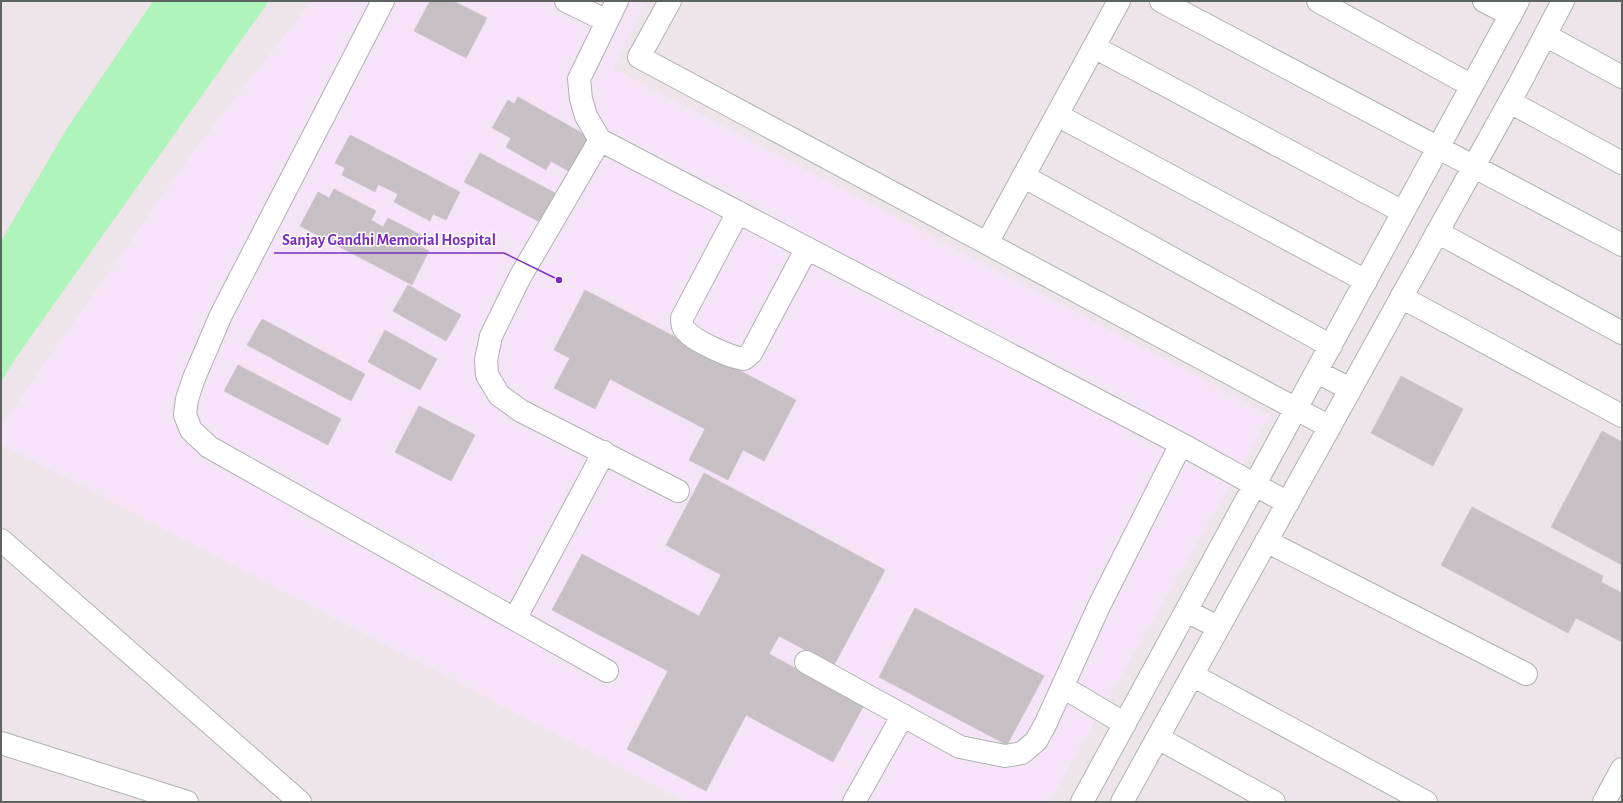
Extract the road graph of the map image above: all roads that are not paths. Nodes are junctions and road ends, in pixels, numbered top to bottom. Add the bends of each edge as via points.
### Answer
1 (383, 1) edge
2 (566, 1) edge
3 (617, 1) edge
4 (670, 1) edge
5 (1119, 1) edge
6 (1161, 1) edge
7 (1318, 1) edge
8 (1484, 1) edge
9 (1563, 1) edge
10 (1515, 8) edge
11 (607, 21) junction
12 (1545, 35) junction
13 (1094, 47) junction
14 (1622, 77) edge
15 (1472, 86) junction
16 (1510, 102) junction
17 (1057, 115) junction
18 (600, 140) junction
19 (1438, 149) junction
20 (1622, 163) edge
21 (1473, 167) junction
22 (1023, 176) junction
23 (738, 212) junction
24 (1404, 212) junction
25 (1437, 232) junction
26 (987, 244) junction
27 (1622, 245) edge
28 (807, 248) junction
29 (1366, 281) junction
30 (1402, 297) junction
31 (1622, 333) edge
32 (1331, 346) junction
33 (1317, 372) junction
34 (1350, 389) junction
35 (1296, 409) junction
36 (1622, 416) edge
37 (1330, 427) junction
38 (1181, 444) junction
39 (604, 452) junction
40 (1255, 485) junction
41 (678, 491) dead end
42 (1288, 503) junction
43 (1, 540) edge
44 (1266, 541) junction
45 (1186, 611) junction
46 (515, 619) junction
47 (1218, 627) junction
48 (806, 662) dead end
49 (607, 671) dead end
50 (1526, 674) dead end
51 (1192, 675) junction
52 (1063, 687) junction
53 (903, 715) junction
54 (1125, 724) junction
55 (1158, 738) junction
56 (1, 743) edge
57 (1622, 769) edge
58 (187, 802) edge
59 (300, 802) edge
60 (854, 802) edge
61 (1082, 802) edge
62 (1122, 802) edge
63 (1274, 802) edge
64 (1426, 802) edge
65 (1604, 802) edge

1 - 46 street via 221,315 194,378 185,416 191,430 209,447
2 - 11 street
3 - 11 street
4 - 26 street via 639,57
5 - 13 street
6 - 19 street
7 - 15 street
8 - 10 street
9 - 12 street
10 - 15 street
11 - 18 street via 579,79 586,116
12 - 14 street
12 - 16 street
13 - 17 street
13 - 24 street
15 - 19 street
16 - 20 street
16 - 21 street
17 - 22 street
17 - 29 street
18 - 23 street
18 - 39 street via 520,277 491,336 486,360 487,375 499,395 521,411
19 - 21 street
19 - 24 street
21 - 25 street
21 - 27 street
22 - 26 street
22 - 32 street
23 - 28 street
23 - 28 street via 682,318 683,328 692,337 736,358 744,359 751,353
24 - 29 street
25 - 30 street
25 - 31 street
26 - 35 street
28 - 38 street
29 - 32 street
30 - 34 street
30 - 36 street
32 - 33 street
33 - 34 street
33 - 35 street
34 - 37 street
35 - 37 street
35 - 40 street
37 - 42 street
38 - 40 street
38 - 52 street via 1099,606
39 - 41 street
39 - 46 street
40 - 42 street
40 - 45 street
42 - 44 street
43 - 59 street
44 - 47 street
44 - 50 street
45 - 47 street
45 - 54 street
46 - 49 street
47 - 51 street
48 - 53 street
51 - 55 street
51 - 64 street
52 - 53 street via 1036,741 1022,753 1005,756 960,747
52 - 54 street
53 - 60 street
54 - 61 street
55 - 62 street
55 - 63 street
56 - 58 street
57 - 65 street

